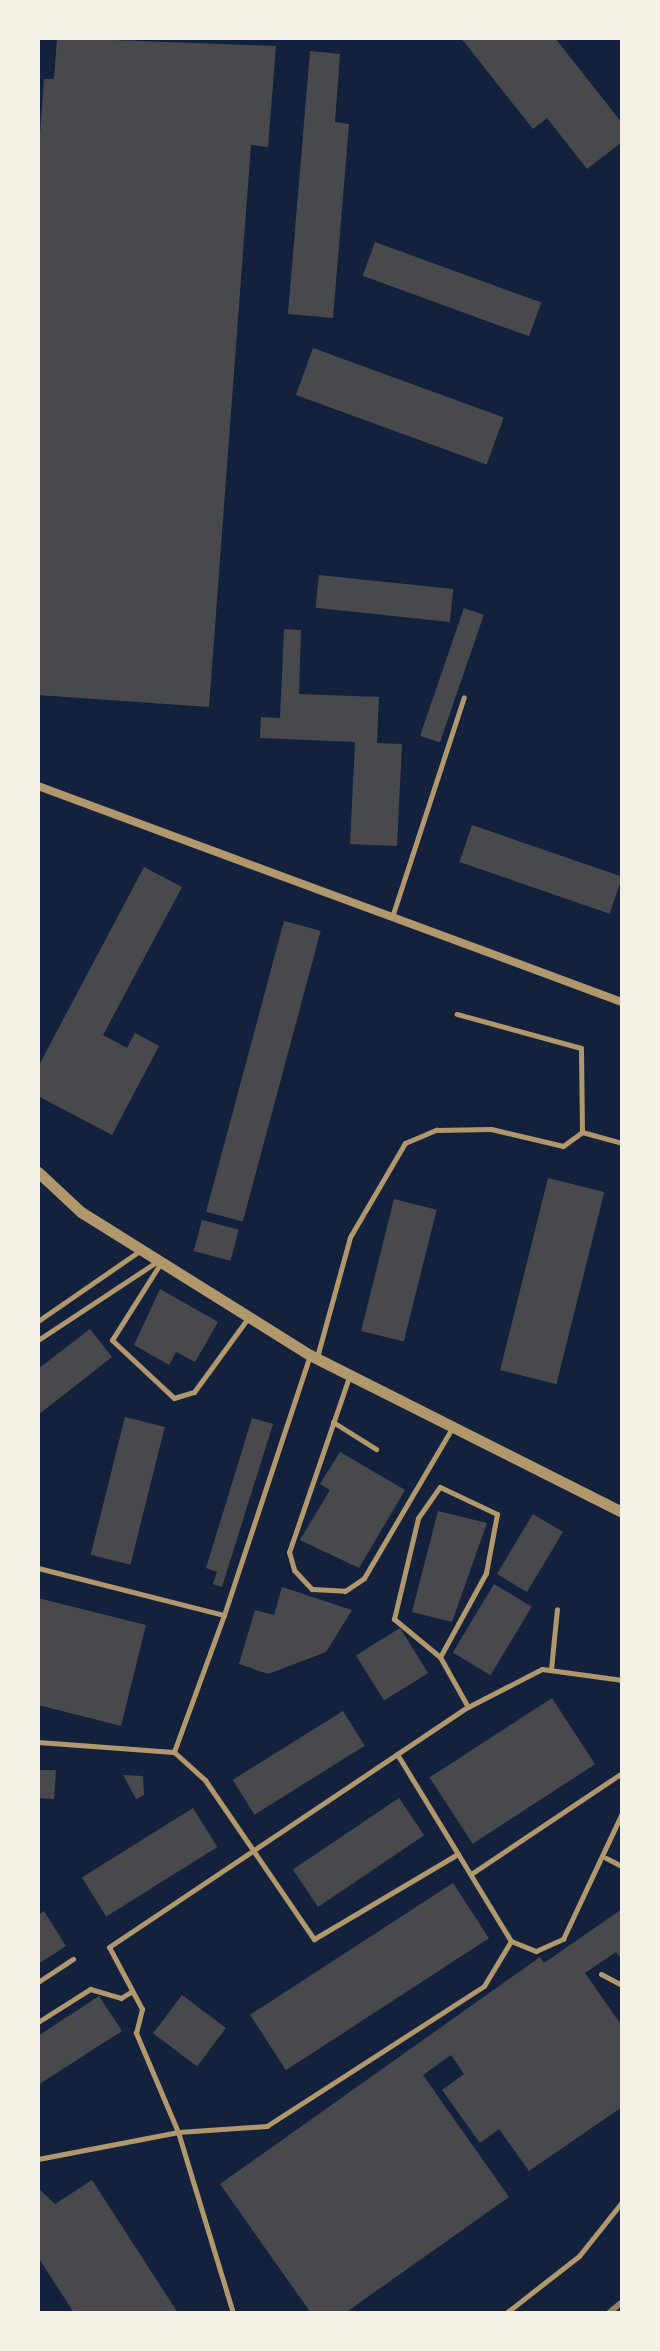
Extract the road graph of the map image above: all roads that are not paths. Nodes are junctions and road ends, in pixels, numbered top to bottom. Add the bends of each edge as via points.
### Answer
1 (464, 697) dead end
2 (38, 786) edge
3 (391, 919) junction
4 (622, 1002) edge
5 (457, 1014) dead end
6 (582, 1132) junction
7 (622, 1143) edge
8 (38, 1172) edge
9 (142, 1250) junction
10 (160, 1261) junction
11 (249, 1317) junction
12 (38, 1321) edge
13 (38, 1340) edge
14 (313, 1357) junction
15 (349, 1376) junction
16 (333, 1422) junction
17 (451, 1430) junction
18 (376, 1449) dead end
19 (622, 1512) edge
20 (38, 1568) edge
21 (557, 1609) dead end
22 (224, 1615) junction
23 (440, 1657) junction
24 (551, 1669) junction
25 (622, 1680) edge
26 (468, 1707) junction
27 (38, 1742) edge
28 (174, 1752) junction
29 (397, 1754) junction
30 (622, 1773) edge
31 (622, 1813) edge
32 (253, 1850) junction
33 (458, 1854) junction
34 (606, 1858) junction
35 (622, 1866) edge
36 (471, 1874) junction
37 (511, 1941) junction
38 (73, 1959) dead end
39 (601, 1974) dead end
40 (38, 1982) edge
41 (622, 1985) edge
42 (132, 1991) junction
43 (38, 2022) edge
44 (178, 2132) junction
45 (38, 2159) edge
46 (622, 2202) edge
47 (233, 2313) edge
48 (506, 2313) edge

1 - 3 lane
2 - 3 street
3 - 4 street
5 - 6 lane via 581,1048
6 - 7 lane
6 - 14 lane via 563,1146 491,1129 436,1130 405,1143 350,1237
8 - 9 street via 63,1198
9 - 10 street
9 - 12 lane
10 - 11 street
10 - 11 lane via 112,1340 174,1398 194,1392
10 - 13 lane
11 - 14 street
14 - 15 street
14 - 22 lane
15 - 16 lane
15 - 17 street
16 - 17 lane via 289,1552 305,1584 326,1593 364,1578
16 - 18 lane
17 - 19 street
20 - 22 lane
21 - 24 lane
22 - 28 lane
23 - 23 lane via 486,1573 497,1514 440,1487 418,1518 394,1619
23 - 26 lane
24 - 25 lane
24 - 26 lane via 520,1677
26 - 29 lane
27 - 28 lane
28 - 32 lane via 205,1780
29 - 32 lane
29 - 33 lane
30 - 36 lane
31 - 34 lane
32 - 33 lane via 314,1939
32 - 42 lane via 109,1947
33 - 36 lane
34 - 35 lane
34 - 37 lane via 563,1939 536,1951
36 - 37 lane
37 - 44 lane via 484,1986 279,2119
38 - 40 lane
39 - 41 lane
42 - 43 lane via 121,1998 90,1989
42 - 44 lane via 142,2009 136,2033
44 - 45 lane
44 - 47 lane
46 - 48 lane via 579,2256

